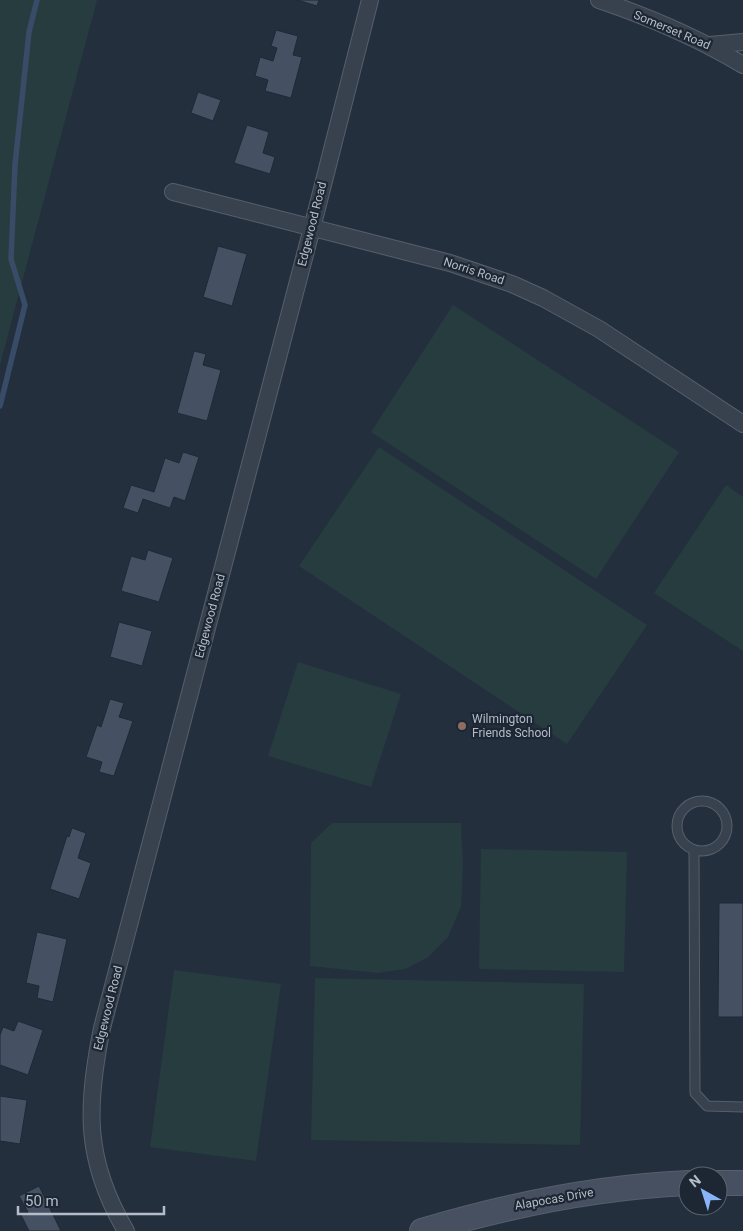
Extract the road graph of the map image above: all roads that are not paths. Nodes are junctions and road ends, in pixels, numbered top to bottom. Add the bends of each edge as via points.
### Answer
1 (370, 0) edge
2 (599, 0) edge
3 (743, 42) edge
4 (710, 45) junction
5 (743, 65) edge
6 (173, 192) dead end
7 (312, 228) junction
8 (743, 424) edge
9 (694, 850) junction
10 (743, 1107) edge
11 (728, 1183) edge
12 (743, 1183) edge
13 (678, 1184) edge
14 (126, 1231) edge
15 (422, 1231) edge

1 - 7 street, Edgewood Road
2 - 4 street, Somerset Road
3 - 4 street
4 - 5 street, Somerset Road
6 - 7 street, Norris Road
7 - 8 street, Norris Road via 450,262 543,298 599,329
7 - 14 street, Edgewood Road via 94,1068 91,1110 95,1159 115,1212
9 - 9 lane via 716,848 726,834 726,817 716,804 699,800 685,807 680,814 677,822 679,838
9 - 10 lane via 695,1093 707,1106
11 - 12 street
13 - 15 street, Alapocas Drive via 558,1197

